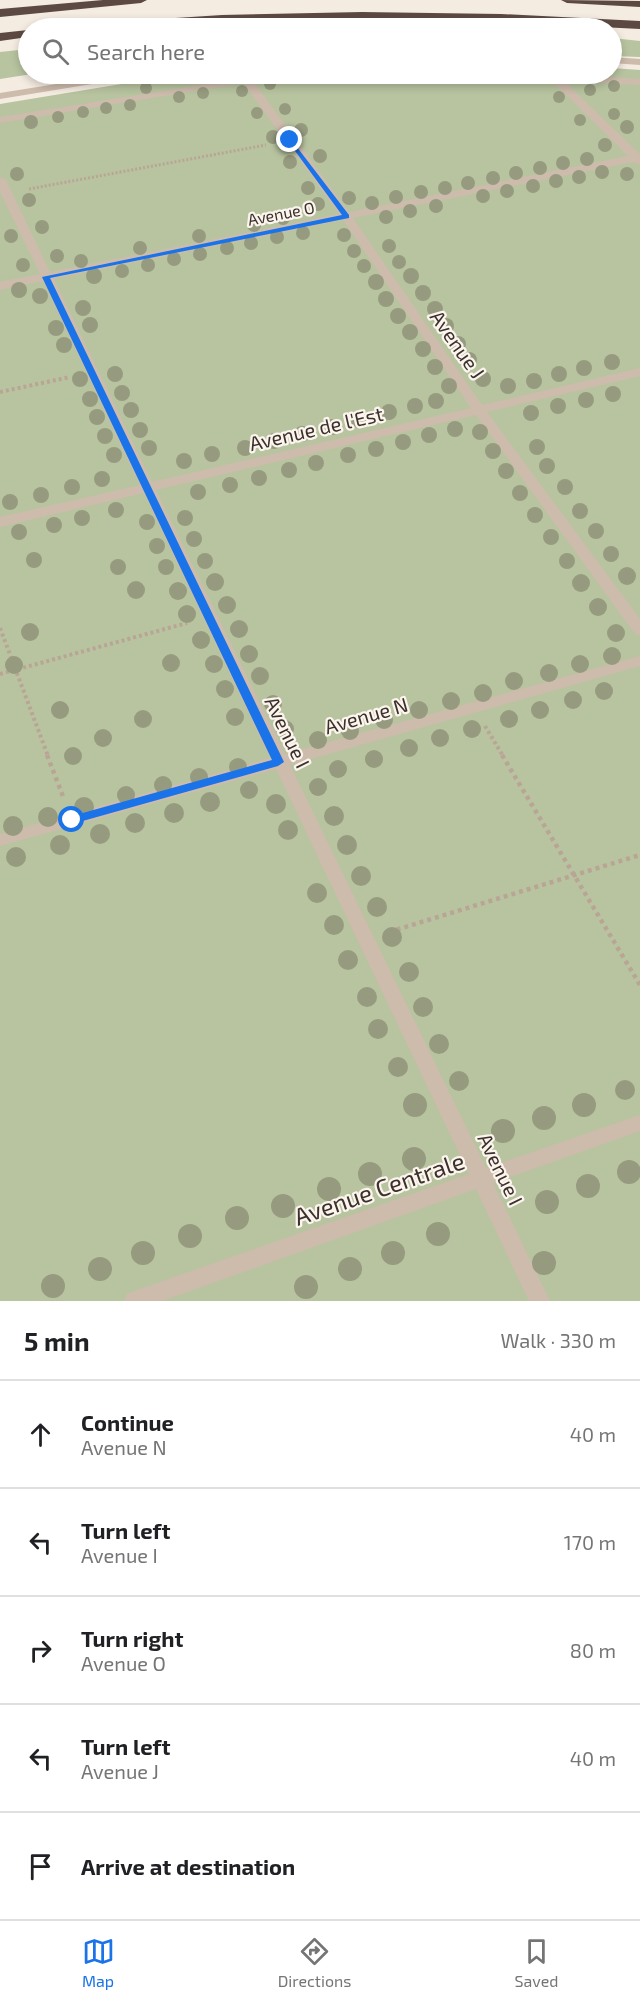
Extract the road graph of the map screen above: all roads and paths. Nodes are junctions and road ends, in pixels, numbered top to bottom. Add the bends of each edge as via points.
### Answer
1 (141, 0) edge
2 (567, 0) edge
3 (640, 4) edge
4 (0, 13) edge
5 (229, 18) edge
6 (459, 18) edge
7 (622, 24) edge
8 (640, 25) edge
9 (18, 35) edge
10 (0, 37) edge
11 (622, 61) edge
12 (640, 62) edge
13 (622, 81) edge
14 (640, 82) edge
15 (74, 84) edge
16 (216, 84) edge
17 (250, 84) edge
18 (561, 84) edge
19 (0, 96) edge
20 (0, 120) edge
21 (290, 140) junction
22 (639, 159) edge
23 (3, 187) edge
24 (346, 216) junction
25 (46, 277) junction
26 (0, 286) edge
27 (640, 372) edge
28 (92, 373) junction
29 (0, 392) edge
30 (479, 410) junction
31 (147, 488) junction
32 (0, 522) edge
33 (209, 617) junction
34 (0, 628) edge
35 (640, 630) edge
36 (640, 661) edge
37 (16, 670) junction
38 (0, 674) edge
39 (474, 707) junction
40 (278, 762) junction
41 (72, 820) junction
42 (0, 840) edge
43 (640, 855) edge
44 (574, 875) junction
45 (365, 939) junction
46 (640, 985) edge
47 (640, 1123) edge
48 (483, 1179) junction
49 (134, 1301) edge
50 (540, 1301) edge

1 - 4 highway
2 - 3 highway
5 - 6 highway
7 - 8 highway
9 - 10 highway
11 - 12 lane
13 - 14 lane
15 - 19 lane
16 - 20 lane
17 - 21 lane, Avenue J
18 - 22 lane
21 - 23 path
21 - 24 lane, Avenue J
22 - 24 lane, Avenue O
23 - 25 lane, Avenue I
24 - 25 lane, Avenue O
24 - 30 lane, Avenue J
25 - 26 lane, Avenue O
25 - 28 lane, Avenue I
27 - 30 lane, Avenue de l'Est
28 - 29 path
28 - 31 lane, Avenue I
30 - 31 lane, Avenue de l'Est
30 - 35 lane, Avenue J
31 - 32 lane, Avenue de l'Est
31 - 33 lane, Avenue I
33 - 37 path
33 - 40 lane, Avenue I
34 - 37 path
36 - 39 lane, Avenue N
37 - 38 path
37 - 41 path
39 - 40 lane, Avenue N
39 - 44 path
40 - 41 lane, Avenue N
40 - 45 lane, Avenue I
41 - 42 lane, Avenue N
43 - 44 path
44 - 45 path
44 - 46 path
45 - 48 lane, Avenue I
47 - 48 lane, Avenue Centrale
48 - 49 lane, Avenue Centrale
48 - 50 lane, Avenue I

